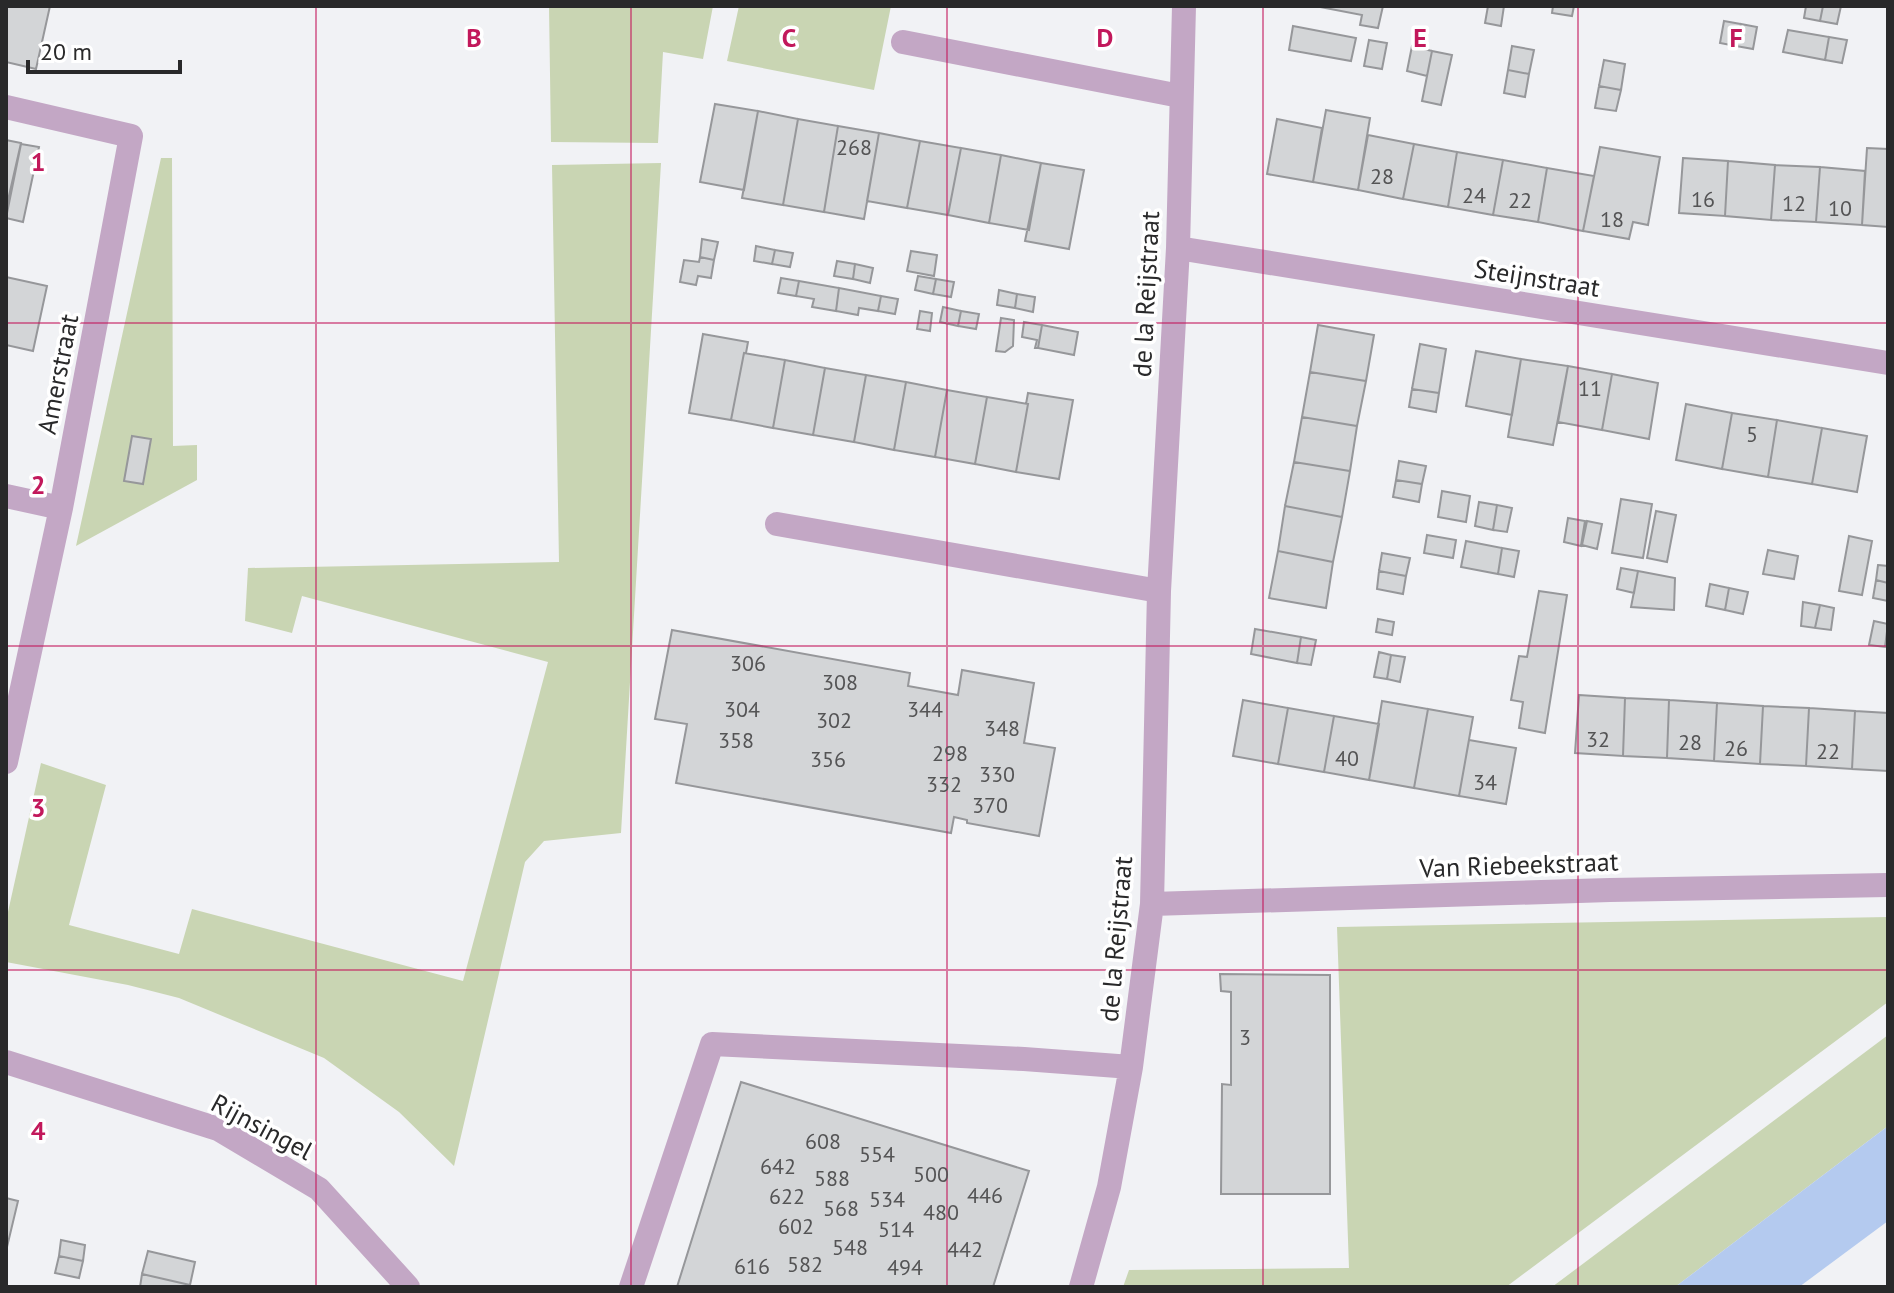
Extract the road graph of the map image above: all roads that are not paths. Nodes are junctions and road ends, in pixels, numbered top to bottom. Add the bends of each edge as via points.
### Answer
1 (1184, 6) edge
2 (903, 42) dead end
3 (1180, 96) junction
4 (6, 107) edge
5 (1178, 248) junction
6 (1888, 363) edge
7 (6, 496) edge
8 (61, 508) junction
9 (777, 524) dead end
10 (1159, 591) junction
11 (6, 762) edge
12 (1888, 885) edge
13 (1152, 904) junction
14 (6, 1062) edge
15 (1131, 1067) junction
16 (408, 1287) edge
17 (631, 1287) edge
18 (1081, 1287) edge

1 - 3 street, de la Reijstraat
2 - 3 street
3 - 5 street, de la Reijstraat
4 - 8 street, Amerstraat via 131,136
5 - 6 street, Steijnstraat
5 - 10 street, de la Reijstraat
7 - 8 street
8 - 11 street, Amerstraat
9 - 10 street
10 - 13 street, de la Reijstraat
12 - 13 street, Van Riebeekstraat
13 - 15 street, de la Reijstraat
14 - 16 street, Rijnsingel via 218,1129 319,1189
15 - 17 street via 712,1044
15 - 18 street, de la Reijstraat via 1109,1187

